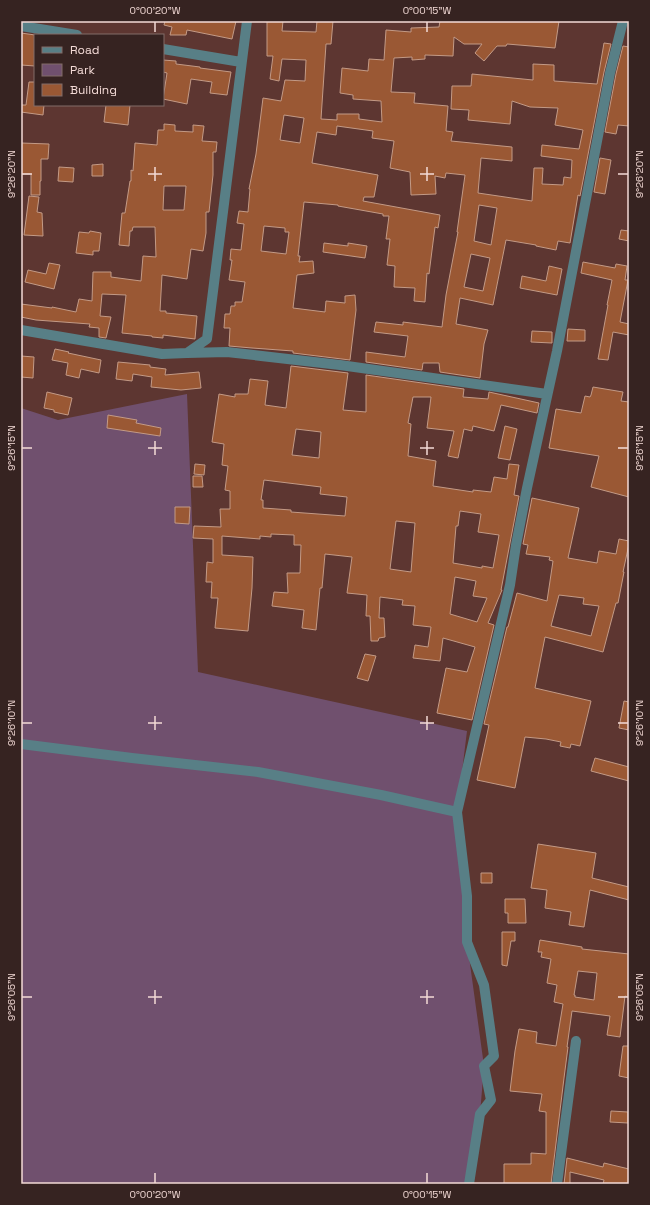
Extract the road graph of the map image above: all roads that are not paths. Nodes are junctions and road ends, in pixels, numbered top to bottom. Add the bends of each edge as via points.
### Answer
1 (247, 21) edge
2 (623, 21) edge
3 (21, 26) edge
4 (71, 34) edge
5 (164, 49) edge
6 (241, 62) junction
7 (21, 330) edge
8 (187, 353) junction
9 (547, 394) junction
10 (21, 744) edge
11 (457, 812) junction
12 (576, 1041) dead end
13 (469, 1184) edge
14 (557, 1184) edge

1 - 6 street
2 - 9 street via 610,73 569,294
3 - 4 street
5 - 6 street
6 - 8 street via 207,339
7 - 8 street via 162,354
8 - 9 street via 227,352
9 - 11 street via 510,585
10 - 11 street via 258,772
11 - 13 street via 467,896 467,942 484,985 494,1056 484,1066 491,1100 480,1114
12 - 14 street

